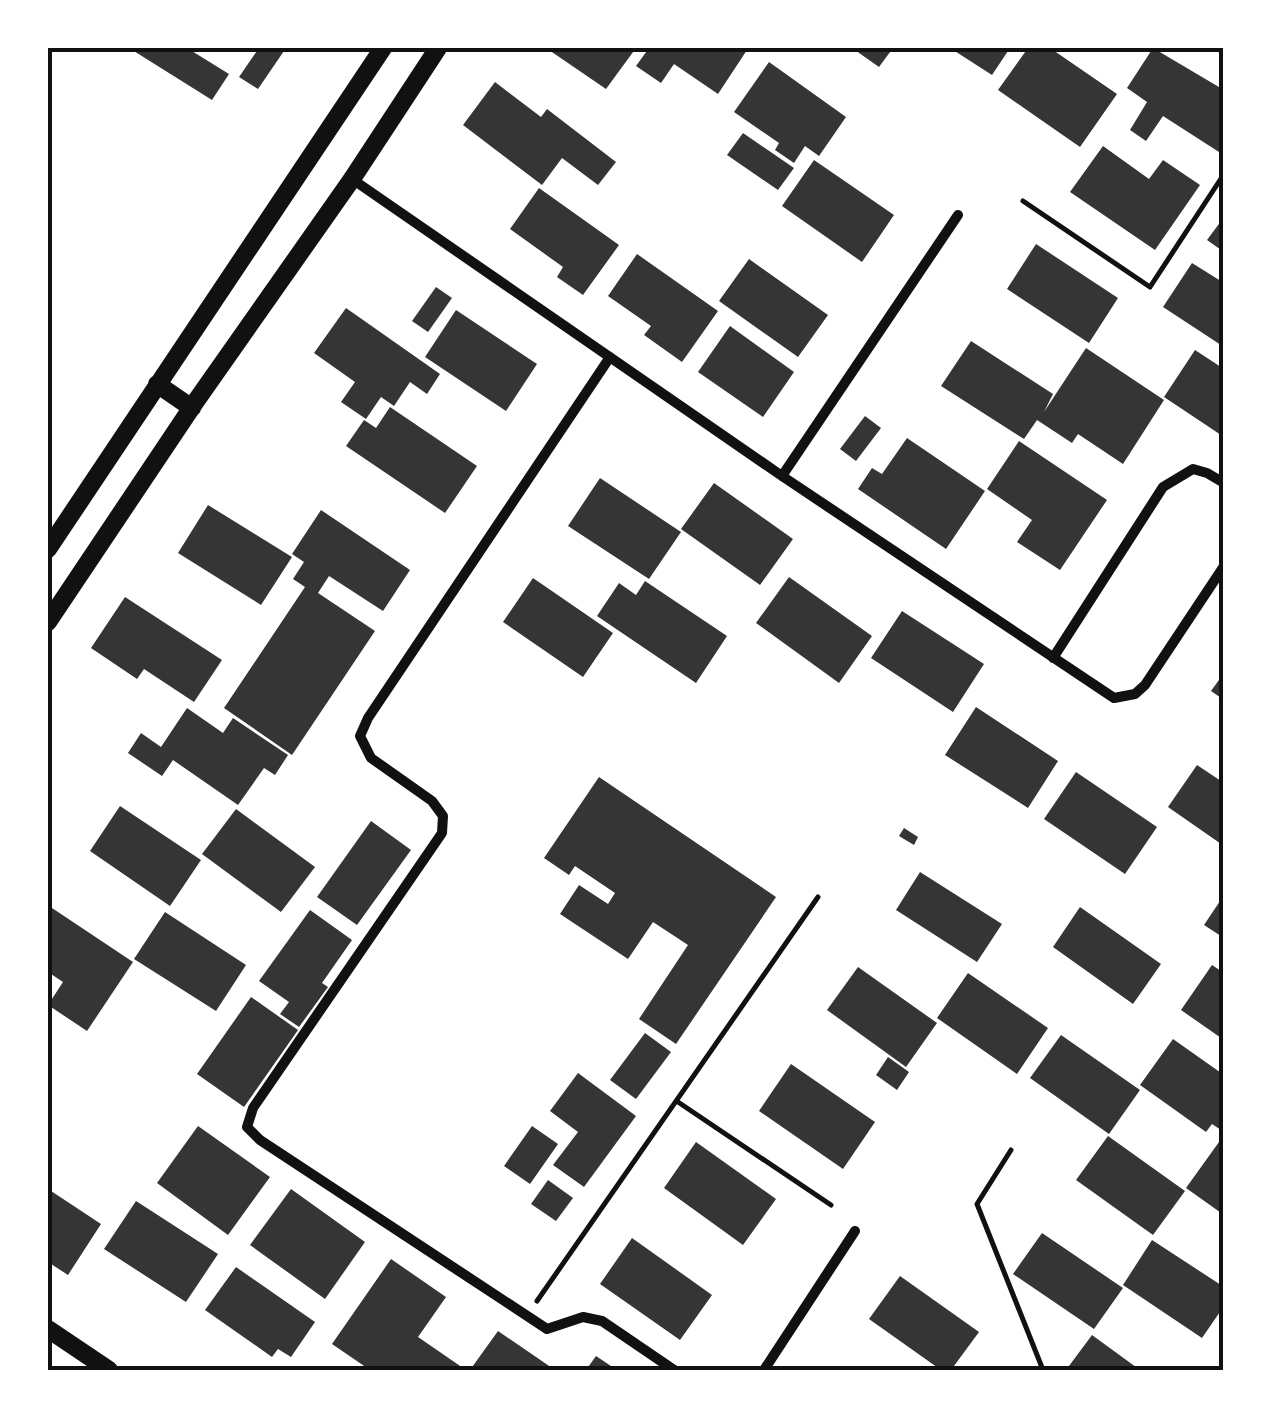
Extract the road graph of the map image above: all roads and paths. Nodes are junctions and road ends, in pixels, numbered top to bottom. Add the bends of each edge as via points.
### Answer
1 (383, 48) edge
2 (438, 48) edge
3 (1224, 174) edge
4 (352, 179) junction
5 (1023, 202) dead end
6 (958, 214) dead end
7 (610, 357) junction
8 (157, 384) junction
9 (192, 408) junction
10 (782, 476) junction
11 (1224, 483) edge
12 (48, 549) edge
13 (1224, 566) edge
14 (48, 622) edge
15 (1053, 658) junction
16 (818, 897) dead end
17 (678, 1102) junction
18 (1011, 1150) dead end
19 (830, 1205) dead end
20 (856, 1231) dead end
21 (527, 1316) junction
22 (48, 1329) edge
23 (110, 1370) edge
24 (674, 1370) edge
25 (764, 1370) edge
26 (1044, 1370) edge

1 - 8 main road
2 - 4 main road
3 - 5 path via 1150,287
4 - 7 street
4 - 9 main road
6 - 10 street
7 - 10 street
7 - 21 street via 368,718 360,736 371,758 432,801 444,816 442,832 252,1108 247,1126
8 - 9 main road
8 - 12 main road
9 - 14 main road
10 - 15 street
11 - 15 street via 1192,469 1163,487
13 - 15 street via 1136,694 1114,698
16 - 17 path
17 - 19 path
17 - 21 path
18 - 26 path via 977,1204
20 - 25 street
21 - 24 street via 547,1329 583,1317 602,1321
22 - 23 main road

